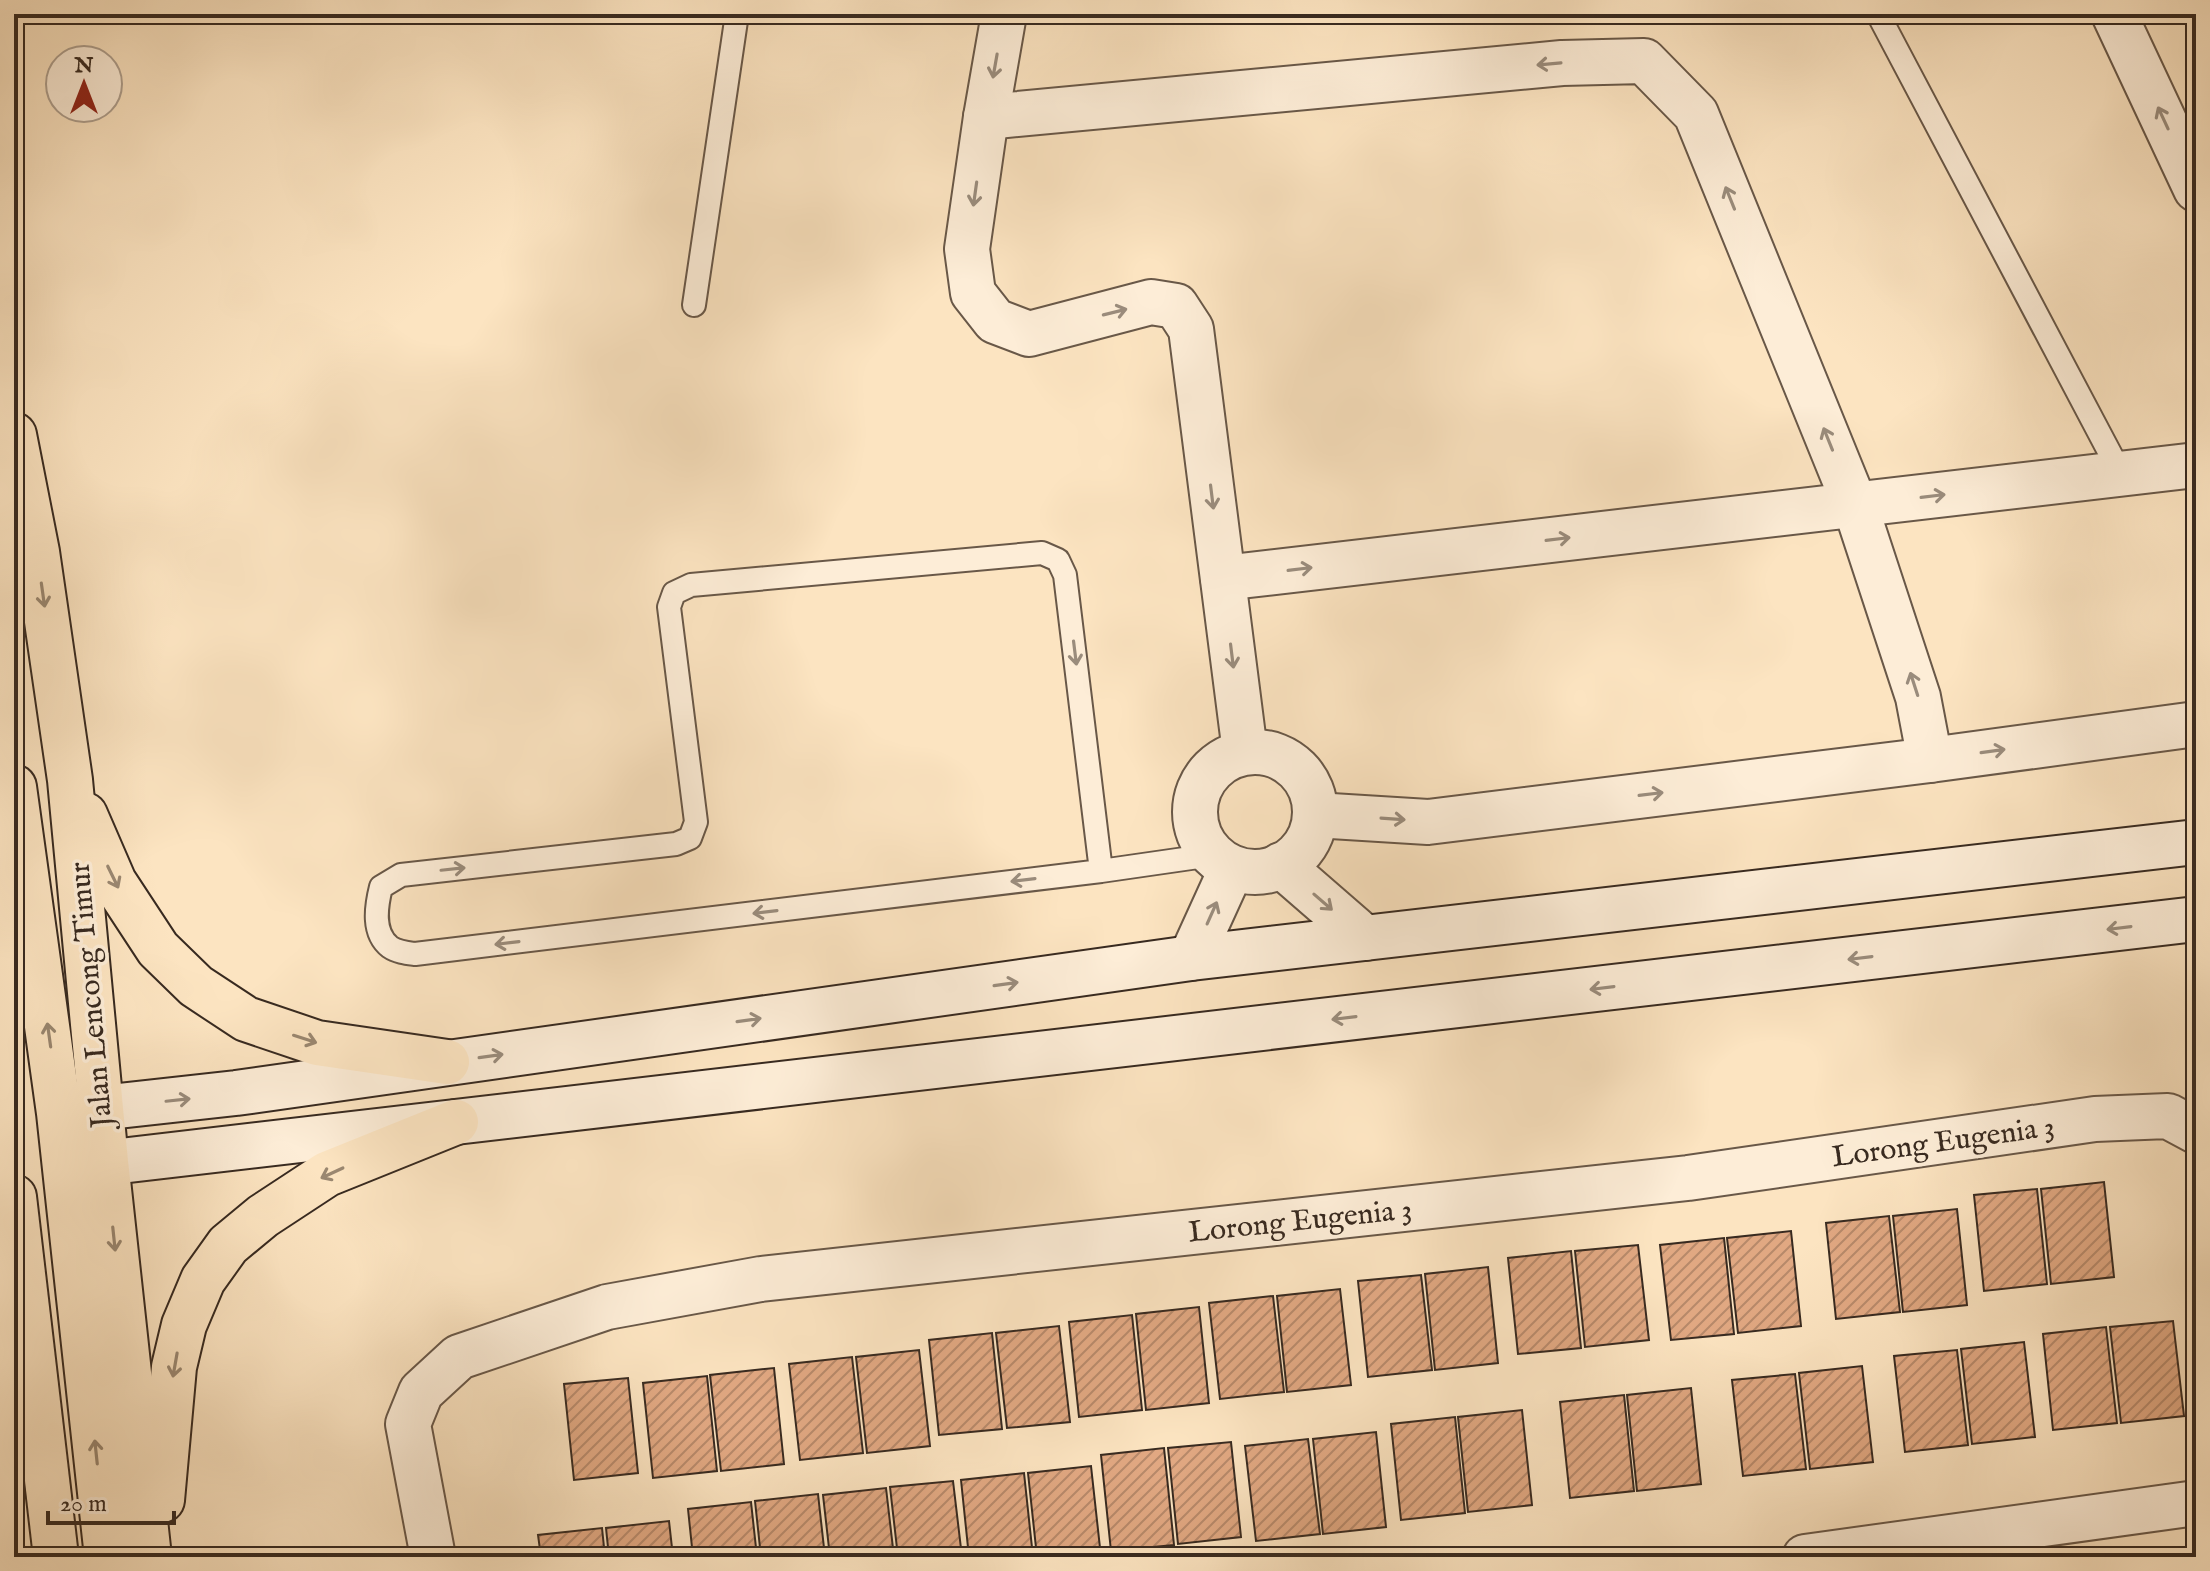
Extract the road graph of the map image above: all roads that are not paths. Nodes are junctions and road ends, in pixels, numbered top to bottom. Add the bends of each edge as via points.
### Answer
1 (737, 14) edge
2 (1004, 14) edge
3 (1878, 14) edge
4 (2114, 14) edge
5 (986, 117) junction
6 (2196, 189) edge
7 (694, 305) dead end
8 (14, 435) edge
9 (2196, 465) edge
10 (2121, 474) junction
11 (1855, 505) junction
12 (1223, 578) junction
13 (2196, 724) edge
14 (1245, 752) junction
15 (1930, 760) junction
16 (70, 780) junction
17 (14, 787) edge
18 (1315, 815) junction
19 (2196, 842) edge
20 (1222, 861) junction
21 (1281, 865) junction
22 (1101, 871) junction
23 (2196, 919) edge
24 (1365, 938) junction
25 (1191, 958) junction
26 (447, 1062) junction
27 (80, 1110) junction
28 (456, 1122) junction
29 (2196, 1131) edge
30 (86, 1165) junction
31 (14, 1197) edge
32 (2196, 1503) edge
33 (56, 1557) edge
34 (107, 1557) edge
35 (149, 1557) edge
36 (157, 1557) edge
37 (433, 1557) edge
38 (1805, 1557) edge

1 - 7 lane
2 -> 5 street
3 - 10 lane
6 -> 4 street
11 -> 5 street via 1696,114 1644,61 1562,63
5 -> 12 street via 967,249 973,293 995,321 1029,334 1151,302 1176,306 1191,329
8 -> 16 highway, Jalan Lencong Timur
9 - 10 street
11 -> 10 street
12 -> 11 street
15 -> 11 street via 1918,697
12 -> 14 street
15 -> 13 street
14 - 18 street via 1263,752 1295,766 1314,797
14 - 20 street via 1211,769 1194,803 1200,840
18 -> 15 street via 1428,822
16 -> 26 highway via 114,882 158,949 196,986 246,1019 317,1043
16 - 27 highway, Jalan Lencong Timur
27 -> 17 highway
18 - 21 street via 1304,846
19 - 24 street
20 - 21 street via 1251,872
20 - 22 lane
25 -> 20 street
21 -> 24 street
22 -> 22 lane via 415,954 392,949 379,936 376,908 381,887 401,875 676,844 690,838 696,822 669,607 674,593 691,585 1042,553 1058,560 1065,575
23 -> 28 street
24 - 25 street
26 -> 25 street
27 -> 26 street
27 - 30 highway, Jalan Lencong Timur
28 - 30 street
28 -> 36 highway via 327,1174 228,1245 203,1280 174,1367
29 - 37 street, Lorong Eugenia 3 via 2168,1116 2095,1119 1688,1178 761,1279 607,1307 459,1357 421,1392 408,1424
34 -> 30 highway
30 -> 35 highway, Jalan Lencong Timur
31 - 33 highway
32 - 38 street

